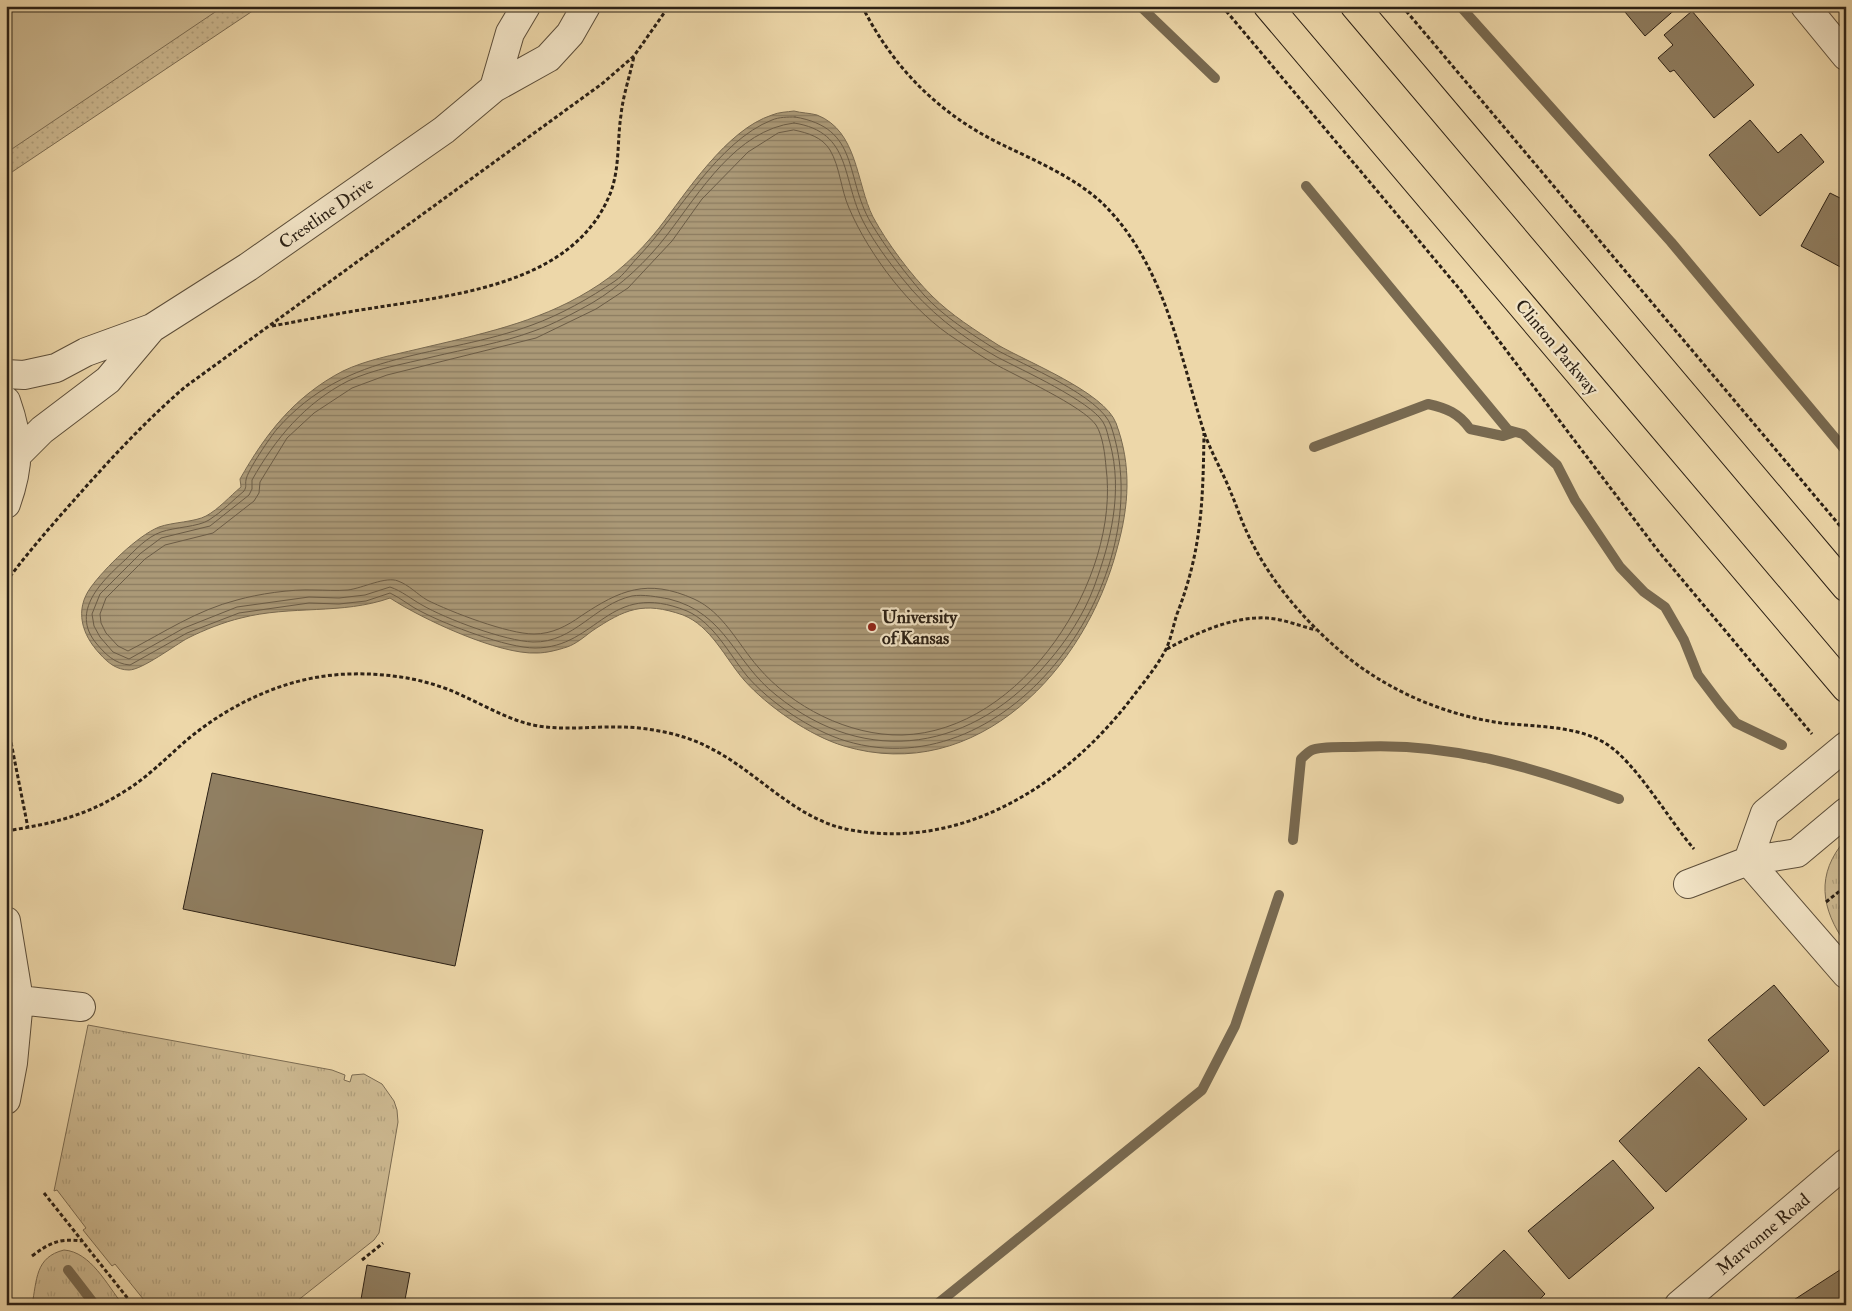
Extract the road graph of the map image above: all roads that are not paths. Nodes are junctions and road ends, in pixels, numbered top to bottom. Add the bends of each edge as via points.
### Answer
1 (526, 6) edge
2 (586, 6) edge
3 (1268, 6) edge
4 (1355, 6) edge
5 (1805, 6) edge
6 (1846, 56) edge
7 (494, 88) junction
8 (152, 328) junction
9 (6, 374) edge
10 (6, 401) edge
11 (18, 454) junction
12 (6, 504) edge
13 (1846, 587) edge
14 (1846, 688) edge
15 (1846, 746) edge
16 (1846, 812) edge
17 (1748, 861) junction
18 (1688, 884) dead end
19 (6, 921) edge
20 (1846, 974) edge
21 (12, 999) edge
22 (81, 1007) dead end
23 (6, 1100) edge
24 (1846, 1163) edge
25 (1680, 1305) edge

1 - 7 street via 510,32
2 - 7 street, Crestline Drive via 570,34 548,58
3 - 14 main road, Clinton Parkway
4 - 13 main road
5 - 6 street
7 - 8 street, Crestline Drive via 444,130 248,267
8 - 9 street, Crestline Drive via 86,352 56,368 24,375
8 - 11 street, Crestline Drive via 108,380 42,430
10 - 11 street via 15,425
11 - 12 street via 15,480
15 - 17 street via 1765,813
16 - 17 street via 1797,853
17 - 18 street
17 - 20 street
19 - 21 street
21 - 22 street
21 - 23 street via 13,1063
24 - 25 street, Marvonne Road

